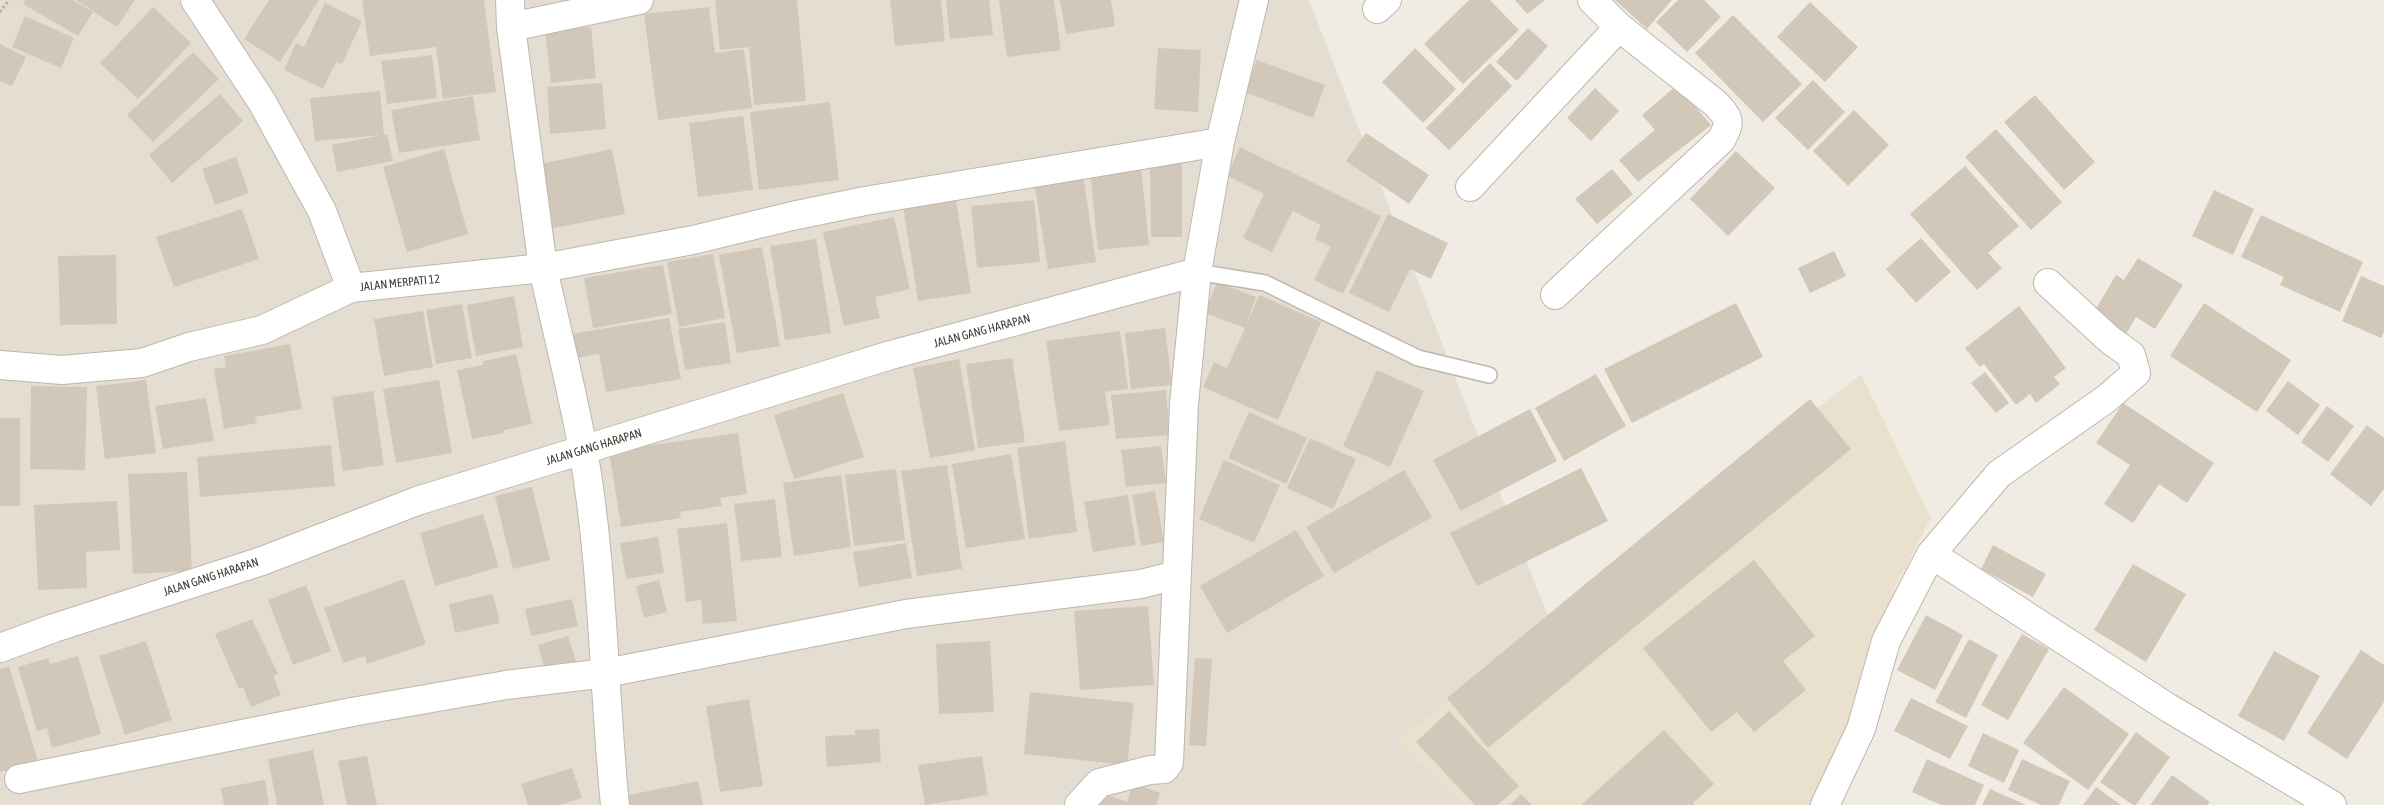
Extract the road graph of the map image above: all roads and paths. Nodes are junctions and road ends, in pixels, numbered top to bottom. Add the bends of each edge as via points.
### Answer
1 (10, 0) edge
2 (195, 0) edge
3 (510, 0) edge
4 (639, 0) edge
5 (1254, 0) edge
6 (1592, 0) edge
7 (0, 12) edge
8 (510, 27) junction
9 (1619, 27) junction
10 (1220, 142) junction
11 (1470, 187) dead end
12 (543, 268) junction
13 (1197, 272) junction
14 (2048, 283) dead end
15 (351, 288) junction
16 (1555, 295) dead end
17 (0, 365) edge
18 (1489, 375) dead end
19 (583, 450) junction
20 (1931, 554) junction
21 (1176, 575) junction
22 (0, 648) edge
23 (606, 673) junction
24 (20, 779) dead end
25 (615, 805) edge
26 (1079, 805) edge
27 (1825, 805) edge
28 (2332, 805) edge

1 - 7 path
2 - 15 street via 262,102 322,211
3 - 8 street
4 - 8 street
5 - 10 street
6 - 9 street
8 - 12 street
9 - 11 street
9 - 16 street via 1715,103 1727,115 1728,127 1721,140
10 - 12 street, JALAN MERPATI 12 via 865,201 693,240
10 - 13 street
12 - 15 street, JALAN MERPATI 12
12 - 19 street
13 - 18 lane via 1265,283 1418,358
13 - 19 street, JALAN GANG HARAPAN via 891,356
13 - 21 street via 1184,404
14 - 20 street via 2131,355 2136,373 2106,399 1999,474
15 - 17 street, JALAN MERPATI 12 via 262,330 189,347 142,363 62,370
19 - 22 street, JALAN GANG HARAPAN via 417,501 262,561
19 - 23 street
20 - 27 street via 1886,641 1861,729
20 - 28 street via 2167,707
21 - 23 street via 1141,584 906,614
21 - 26 street via 1169,763 1164,769 1099,783
23 - 24 street via 506,685 352,712
23 - 25 street

